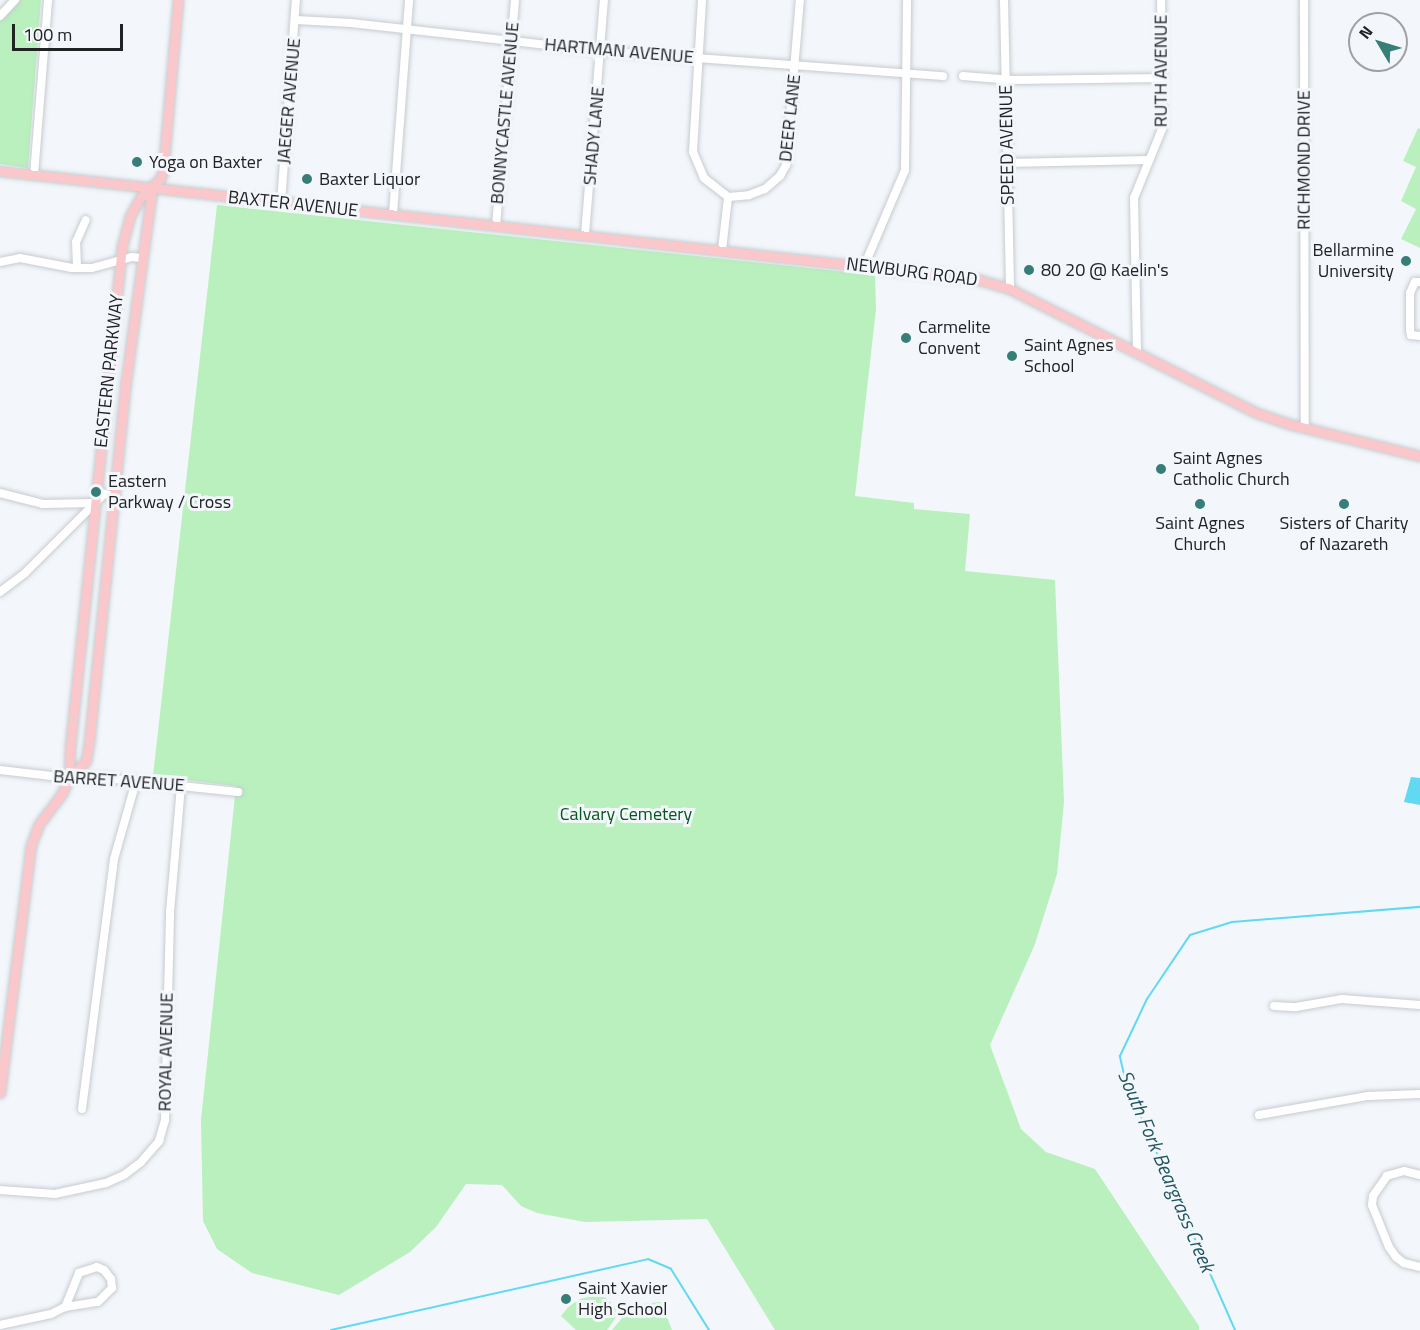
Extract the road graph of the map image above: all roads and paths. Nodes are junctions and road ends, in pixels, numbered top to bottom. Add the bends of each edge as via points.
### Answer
1 (15, 0) edge
2 (48, 0) edge
3 (178, 0) edge
4 (296, 0) edge
5 (409, 0) edge
6 (515, 0) edge
7 (604, 0) edge
8 (702, 0) edge
9 (800, 0) edge
10 (907, 0) edge
11 (1004, 0) edge
12 (1161, 0) edge
13 (1304, 0) edge
14 (0, 16) edge
15 (296, 20) junction
16 (406, 30) junction
17 (512, 41) junction
18 (601, 51) junction
19 (699, 58) junction
20 (796, 65) junction
21 (907, 73) junction
22 (943, 76) dead end
23 (963, 76) dead end
24 (1163, 78) junction
25 (1006, 80) junction
26 (1149, 160) junction
27 (1007, 163) junction
28 (0, 171) edge
29 (34, 175) junction
30 (152, 189) junction
31 (728, 197) junction
32 (280, 203) junction
33 (393, 214) junction
34 (86, 220) dead end
35 (496, 226) junction
36 (585, 235) junction
37 (722, 250) junction
38 (141, 258) junction
39 (121, 261) junction
40 (0, 262) edge
41 (865, 264) junction
42 (77, 268) junction
43 (1420, 282) edge
44 (1010, 289) junction
45 (1420, 336) edge
46 (1137, 353) junction
47 (1305, 428) junction
48 (1420, 456) edge
49 (0, 493) edge
50 (116, 496) junction
51 (95, 502) junction
52 (0, 592) edge
53 (0, 770) edge
54 (69, 778) junction
55 (136, 781) junction
56 (181, 787) junction
57 (238, 792) dead end
58 (1420, 1005) edge
59 (1274, 1006) dead end
60 (0, 1093) edge
61 (1420, 1094) edge
62 (82, 1109) dead end
63 (1259, 1115) dead end
64 (1420, 1175) edge
65 (0, 1190) edge
66 (1420, 1267) edge
67 (64, 1307) junction
68 (0, 1325) edge

1 - 14 street
2 - 29 street
3 - 30 main road, EASTERN PARKWAY via 163,171
4 - 15 street, JAEGER AVENUE
5 - 16 street
6 - 17 street, BONNYCASTLE AVENUE
7 - 18 street, SHADY LANE
8 - 19 street
9 - 20 street, DEER LANE
10 - 21 street
11 - 25 street, SPEED AVENUE
12 - 24 street, RUTH AVENUE
13 - 47 street, RICHMOND DRIVE
15 - 16 street, HARTMAN AVENUE
15 - 32 street, JAEGER AVENUE
16 - 17 street, HARTMAN AVENUE
16 - 33 street
17 - 18 street, HARTMAN AVENUE
17 - 35 street, BONNYCASTLE AVENUE
18 - 19 street, HARTMAN AVENUE
18 - 36 street, SHADY LANE
19 - 20 street, HARTMAN AVENUE
19 - 31 street via 694,159 704,178
20 - 21 street, HARTMAN AVENUE
20 - 31 street, DEER LANE via 789,151 783,172 760,191
21 - 22 street, HARTMAN AVENUE
21 - 41 street via 905,170
23 - 25 street
24 - 25 street
24 - 26 street, RUTH AVENUE via 1162,129
25 - 27 street, SPEED AVENUE
26 - 27 street
26 - 46 street, RUTH AVENUE via 1134,198
27 - 44 street, SPEED AVENUE
28 - 29 main road, BAXTER AVENUE
29 - 30 main road, BAXTER AVENUE
30 - 32 main road, BAXTER AVENUE
30 - 38 main road, EASTERN PARKWAY
30 - 39 main road, EASTERN PARKWAY via 140,198 130,216
31 - 37 street
32 - 33 main road, BAXTER AVENUE
33 - 35 main road, BAXTER AVENUE
34 - 42 street via 76,242
35 - 36 main road, BAXTER AVENUE
36 - 37 main road, NEWBURG ROAD
37 - 41 main road, NEWBURG ROAD
38 - 39 street
38 - 50 main road, EASTERN PARKWAY
39 - 42 street
39 - 51 main road, EASTERN PARKWAY
40 - 42 street via 20,258
41 - 44 main road, NEWBURG ROAD via 955,275
43 - 45 street via 1415,282 1410,293 1410,330 1411,335
44 - 46 main road, NEWBURG ROAD
46 - 47 main road, NEWBURG ROAD via 1257,413
47 - 48 main road, NEWBURG ROAD
49 - 51 street via 43,504
50 - 51 street via 104,494
50 - 54 main road, EASTERN PARKWAY via 86,761
51 - 52 street via 26,573
51 - 54 main road, EASTERN PARKWAY
53 - 54 street, BARRET AVENUE
54 - 55 street, BARRET AVENUE
54 - 60 main road, EASTERN PARKWAY via 39,824 31,845
55 - 56 street, BARRET AVENUE
55 - 62 street via 114,859
56 - 57 street, BARRET AVENUE
56 - 65 street, ROYAL AVENUE via 170,912 165,1120 159,1141 141,1162 106,1183 55,1194
58 - 59 street via 1342,999 1296,1007
61 - 63 street via 1368,1096
64 - 66 street via 1404,1170 1387,1176 1373,1196 1372,1205 1396,1257
67 - 67 street via 79,1273 97,1267 111,1279 106,1296 92,1304
67 - 68 street via 51,1314

